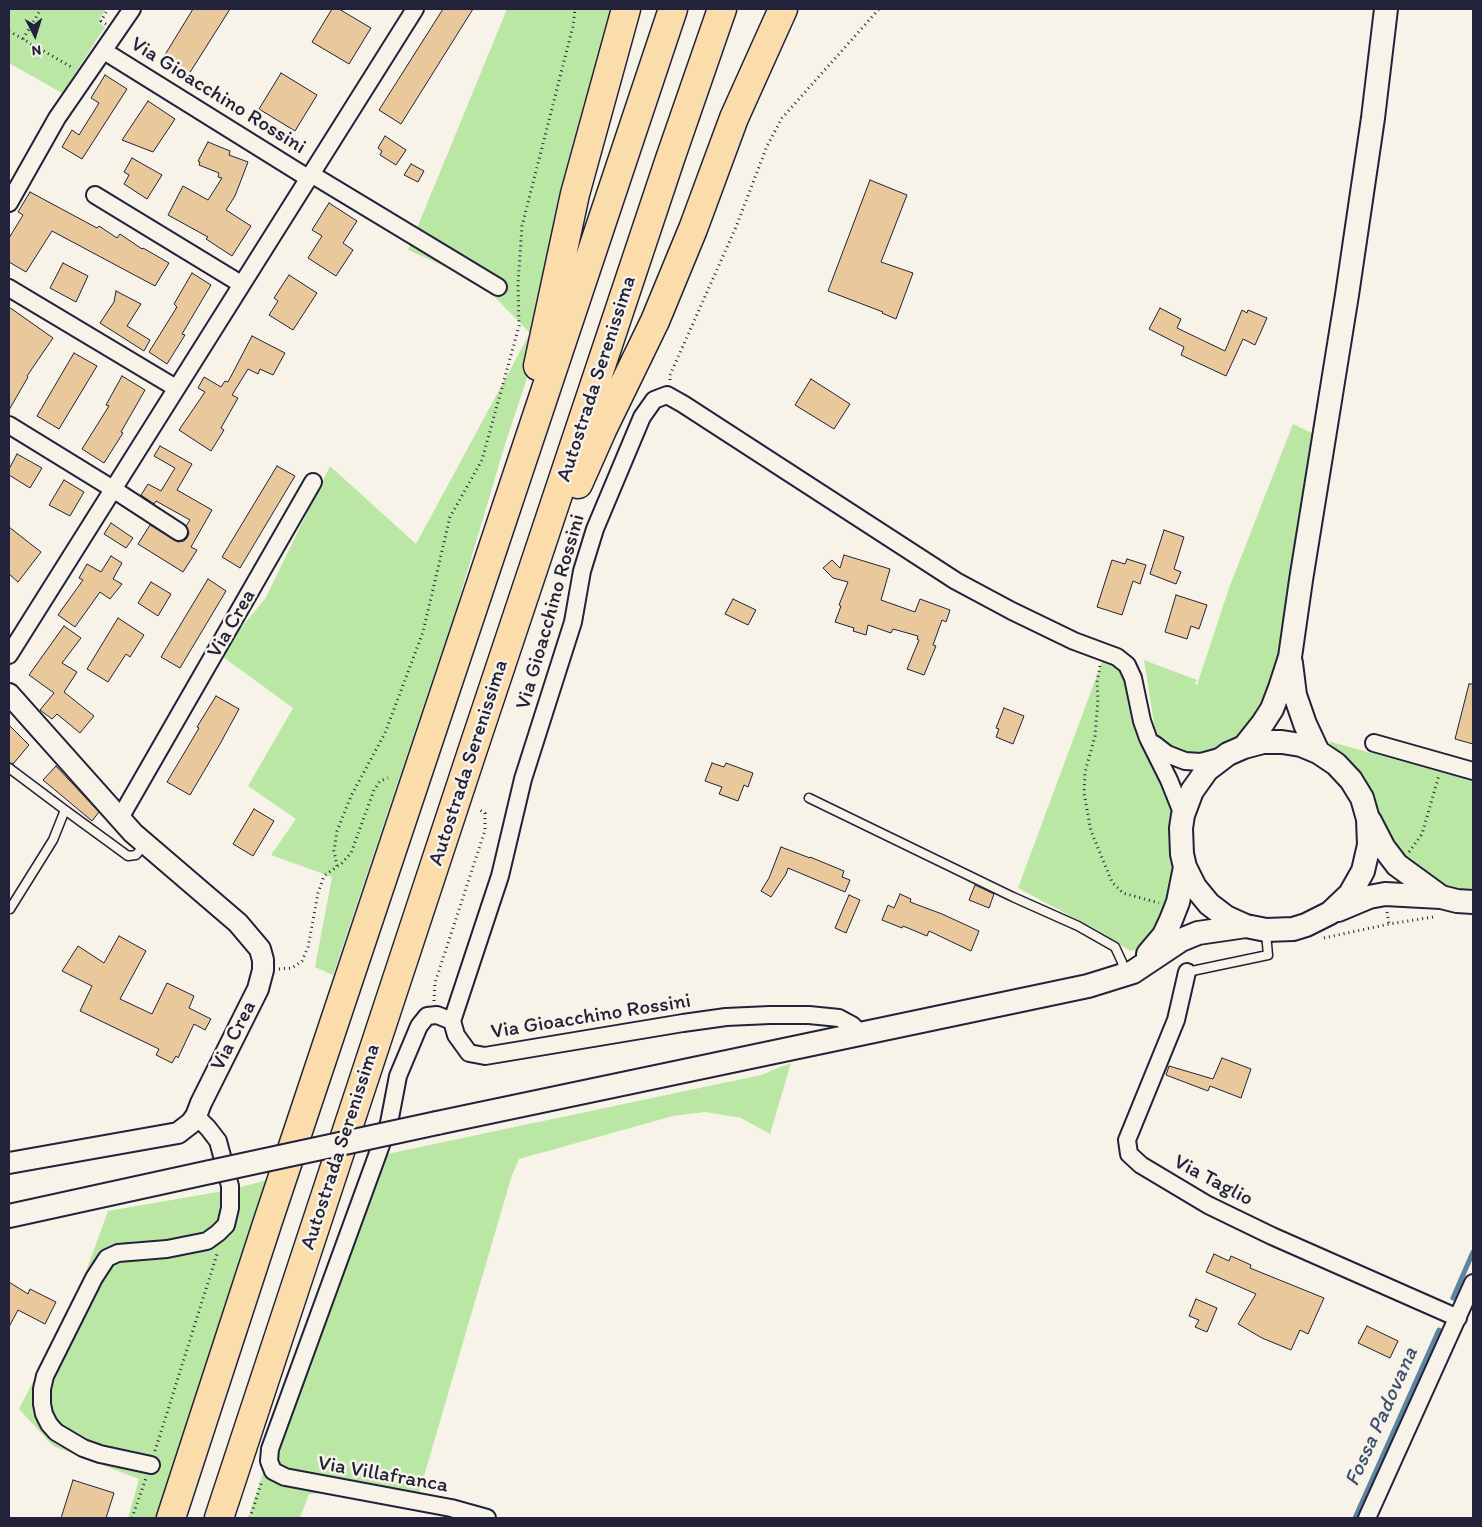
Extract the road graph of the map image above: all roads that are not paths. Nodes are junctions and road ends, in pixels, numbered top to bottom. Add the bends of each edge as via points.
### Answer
1 (132, 9) edge
2 (415, 9) edge
3 (626, 9) edge
4 (674, 9) edge
5 (722, 9) edge
6 (783, 9) edge
7 (1386, 9) edge
8 (104, 50) junction
9 (310, 176) junction
10 (95, 195) dead end
11 (9, 203) edge
12 (241, 284) junction
13 (498, 287) dead end
14 (9, 288) edge
15 (176, 388) junction
16 (9, 425) edge
17 (313, 482) dead end
18 (113, 489) junction
19 (504, 514) junction
20 (179, 532) dead end
21 (9, 655) edge
22 (1290, 657) junction
23 (9, 694) edge
24 (1148, 738) junction
25 (1374, 743) dead end
26 (1236, 750) junction
27 (1318, 752) junction
28 (9, 768) edge
29 (1473, 771) edge
30 (809, 798) dead end
31 (65, 810) junction
32 (1183, 815) junction
33 (120, 818) junction
34 (1368, 819) junction
35 (146, 844) junction
36 (1185, 867) junction
37 (1473, 902) edge
38 (1438, 907) junction
39 (9, 908) edge
40 (1330, 913) junction
41 (1256, 928) junction
42 (1187, 972) joint
43 (1129, 973) junction
44 (452, 1022) junction
45 (862, 1034) junction
46 (196, 1116) junction
47 (9, 1163) edge
48 (9, 1216) edge
49 (317, 1222) junction
50 (1473, 1283) edge
51 (1458, 1318) junction
52 (150, 1465) road end
53 (171, 1518) edge
54 (219, 1518) edge
55 (487, 1518) edge
56 (1367, 1518) edge

1 - 8 street
2 - 9 street, Via Gioacchino Rossini
3 - 19 highway via 575,194 537,370 522,413
4 - 19 highway, Autostrada Serenissima
5 - 49 highway, Autostrada Serenissima
6 - 49 highway via 734,118 655,321 577,486 369,1102
7 - 22 main road via 1350,276
8 - 9 street, Via Gioacchino Rossini
8 - 11 street via 57,118
9 - 12 street, Via Gioacchino Rossini
9 - 13 street, Via Gioacchino Rossini
10 - 12 street
12 - 15 street, Via Gioacchino Rossini
14 - 15 street
15 - 18 street, Via Gioacchino Rossini
16 - 18 street
17 - 33 street, Via Crea
18 - 20 street
18 - 21 street, Via Gioacchino Rossini
19 - 53 highway, Autostrada Serenissima
22 - 26 main road via 1272,710
22 - 27 main road via 1295,694
23 - 33 street, Via Crea
24 - 26 street via 1167,754 1184,761 1201,762
24 - 32 street
24 - 44 street, Via Gioacchino Rossini via 1133,678 1127,665 1117,656 1074,641 956,581 667,395 654,400 642,416 595,529 582,571 573,622 523,779 500,876
25 - 29 street
26 - 27 main road via 1263,742 1282,742
26 - 32 main road via 1202,777 1192,791
27 - 34 main road via 1351,780 1362,798
28 - 31 lane
30 - 43 lane via 1013,898 1078,926 1115,948
31 - 35 lane via 128,856 136,855
31 - 39 lane via 52,840
32 - 36 main road via 1180,841
33 - 35 street, Via Crea
34 - 38 main road via 1397,865
34 - 40 main road via 1369,845 1363,871 1350,894
35 - 46 street, Via Crea via 238,923 260,949 263,960 258,989
36 - 41 main road via 1209,904 1226,917
36 - 43 main road via 1178,902 1164,935
37 - 38 main road via 1457,901
38 - 40 main road via 1385,894
40 - 41 main road via 1300,927 1279,930
41 - 42 lane via 1268,955
41 - 43 main road via 1198,933
42 - 51 street, Via Taglio via 1176,1020 1127,1140 1129,1154 1141,1166 1208,1205
43 - 45 main road via 1088,986
44 - 45 street, Via Gioacchino Rossini via 456,1035 469,1053 485,1056 683,1023 753,1016 839,1018
44 - 55 street, Via Villafranca via 437,1015 428,1016 419,1026 398,1076 389,1123 270,1449 269,1462 273,1471 284,1477 451,1508
45 - 48 main road, bridge
46 - 47 street, Via Crea via 178,1133
46 - 52 street via 218,1141 230,1186 226,1224 207,1241 118,1253 108,1258 94,1278 42,1388 44,1414 56,1432 83,1448
49 - 54 highway, Autostrada Serenissima
50 - 51 street
51 - 56 street

